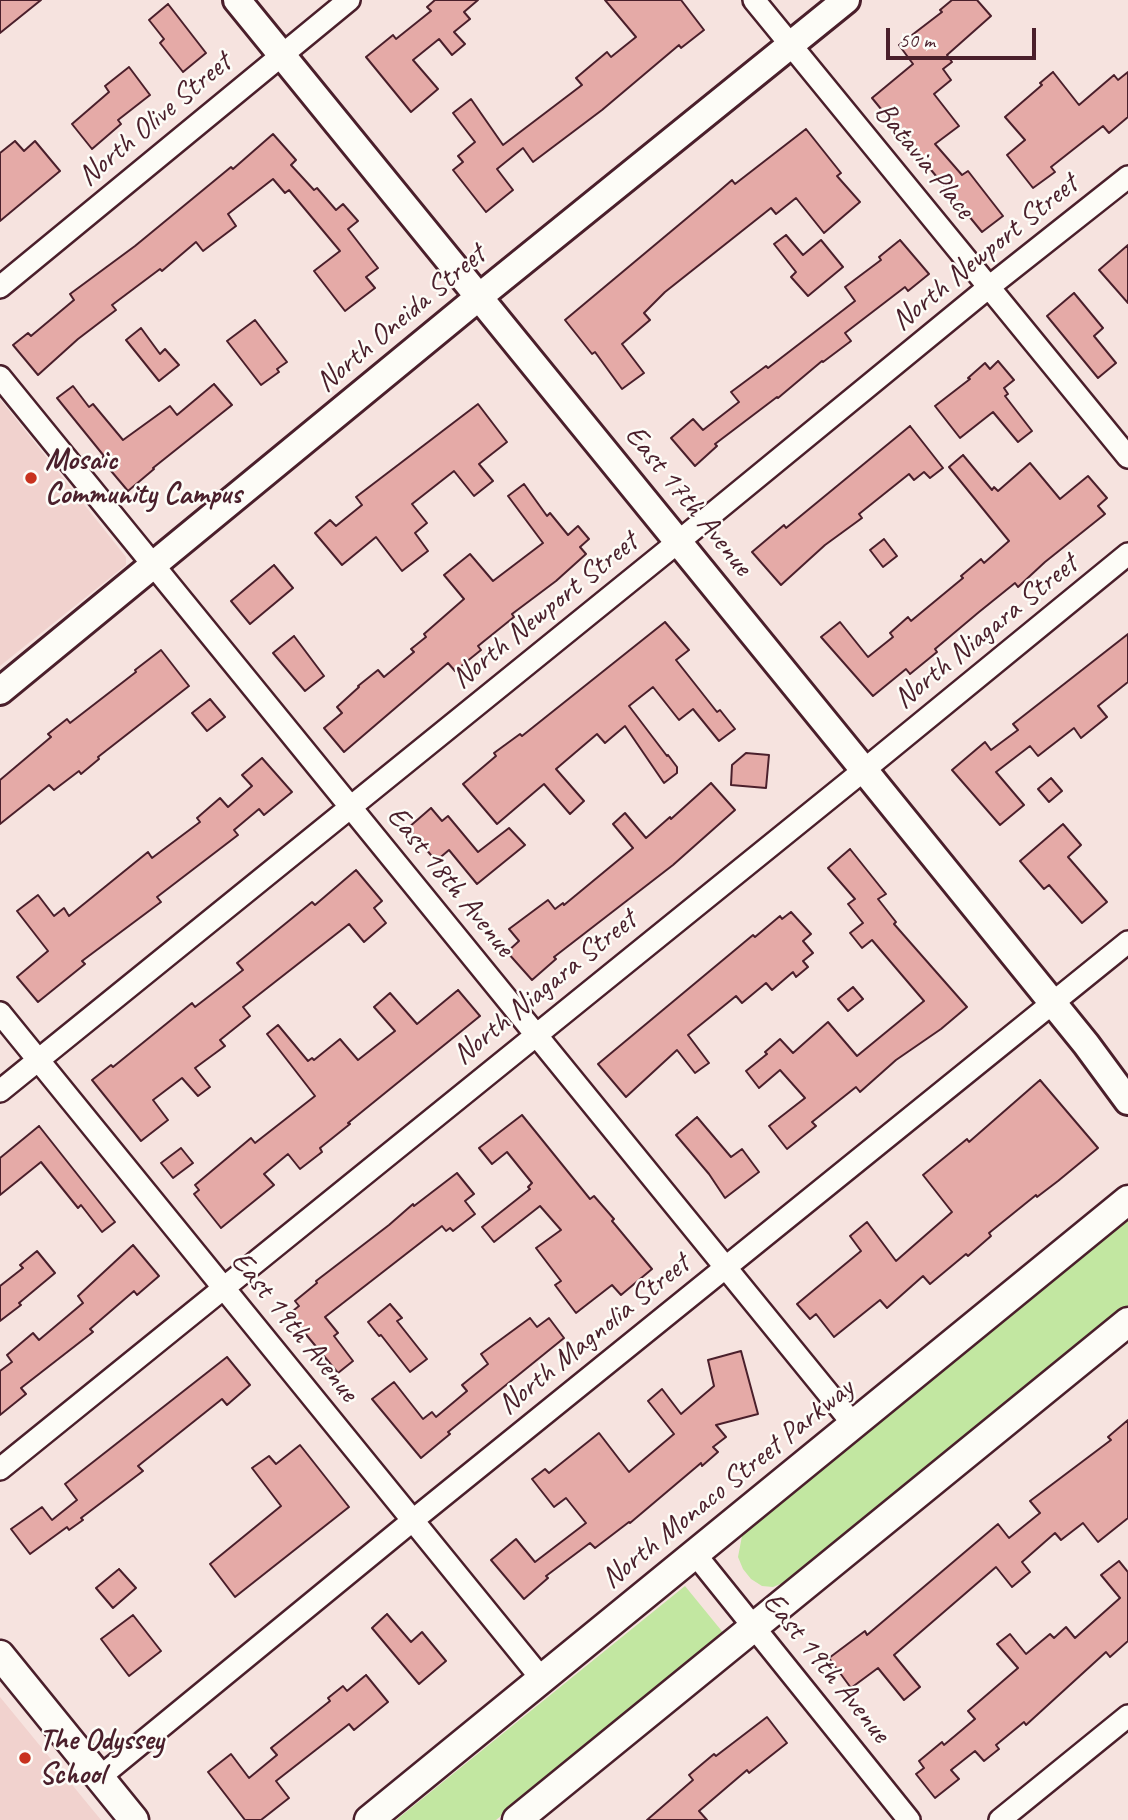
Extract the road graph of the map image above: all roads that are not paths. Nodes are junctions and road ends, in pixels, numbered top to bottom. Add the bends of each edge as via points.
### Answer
1 (237, 0) edge
2 (349, 0) edge
3 (754, 0) edge
4 (846, 0) edge
5 (790, 45) junction
6 (282, 54) junction
7 (1128, 177) edge
8 (0, 287) edge
9 (989, 287) junction
10 (479, 297) junction
11 (0, 377) edge
12 (1128, 457) edge
13 (678, 542) junction
14 (1128, 554) edge
15 (153, 567) junction
16 (0, 691) edge
17 (864, 770) junction
18 (350, 806) junction
19 (1128, 942) edge
20 (1053, 1004) junction
21 (0, 1013) edge
22 (536, 1034) junction
23 (1086, 1044) junction
24 (38, 1060) junction
25 (1128, 1086) edge
26 (0, 1091) edge
27 (1128, 1101) edge
28 (1128, 1200) edge
29 (725, 1267) junction
30 (224, 1288) junction
31 (1128, 1322) edge
32 (854, 1425) junction
33 (0, 1469) edge
34 (412, 1521) junction
35 (695, 1554) junction
36 (753, 1625) junction
37 (0, 1655) edge
38 (541, 1678) junction
39 (1128, 1716) edge
40 (100, 1777) junction
41 (134, 1820) edge
42 (369, 1820) edge
43 (517, 1820) edge
44 (909, 1820) edge
45 (1000, 1820) edge

1 - 6 street, East 17th Avenue
2 - 6 street, North Olive Street
3 - 5 street, Batavia Place
4 - 5 street, North Oneida Street
5 - 9 street, Batavia Place
5 - 10 street, North Oneida Street
6 - 8 street, North Olive Street
6 - 10 street, East 17th Avenue
7 - 9 street, North Newport Street
9 - 12 street, Batavia Place
9 - 13 street, North Newport Street
10 - 13 street, East 17th Avenue
10 - 15 street, North Oneida Street
11 - 15 street, East 18th Avenue
13 - 17 street, East 17th Avenue
13 - 18 street, North Newport Street
14 - 17 street, North Niagara Street
15 - 16 street, North Oneida Street
15 - 18 street, East 18th Avenue
17 - 20 street, East 17th Avenue
17 - 22 street, North Niagara Street
18 - 22 street, East 18th Avenue
18 - 24 street, North Newport Street
19 - 20 street, North Magnolia Street
20 - 23 street, East 17th Avenue
20 - 29 street, North Magnolia Street
21 - 24 street, East 19th Avenue
22 - 29 street, East 18th Avenue
22 - 30 street, North Niagara Street
23 - 25 street
23 - 27 street
24 - 26 street, North Newport Street
24 - 30 street, East 19th Avenue
28 - 32 main road, North Monaco Street Parkway
29 - 32 street, East 18th Avenue
29 - 34 street, North Magnolia Street
30 - 33 street, North Niagara Street
30 - 34 street, East 19th Avenue
31 - 36 main road
32 - 35 main road, North Monaco Street Parkway
34 - 38 street, East 19th Avenue
34 - 40 street, North Magnolia Street
35 - 36 street, East 19th Avenue
35 - 38 main road, North Monaco Street Parkway
36 - 43 main road
36 - 44 street, East 19th Avenue
37 - 40 main road
38 - 42 main road, North Monaco Street Parkway
39 - 45 street
40 - 41 main road

